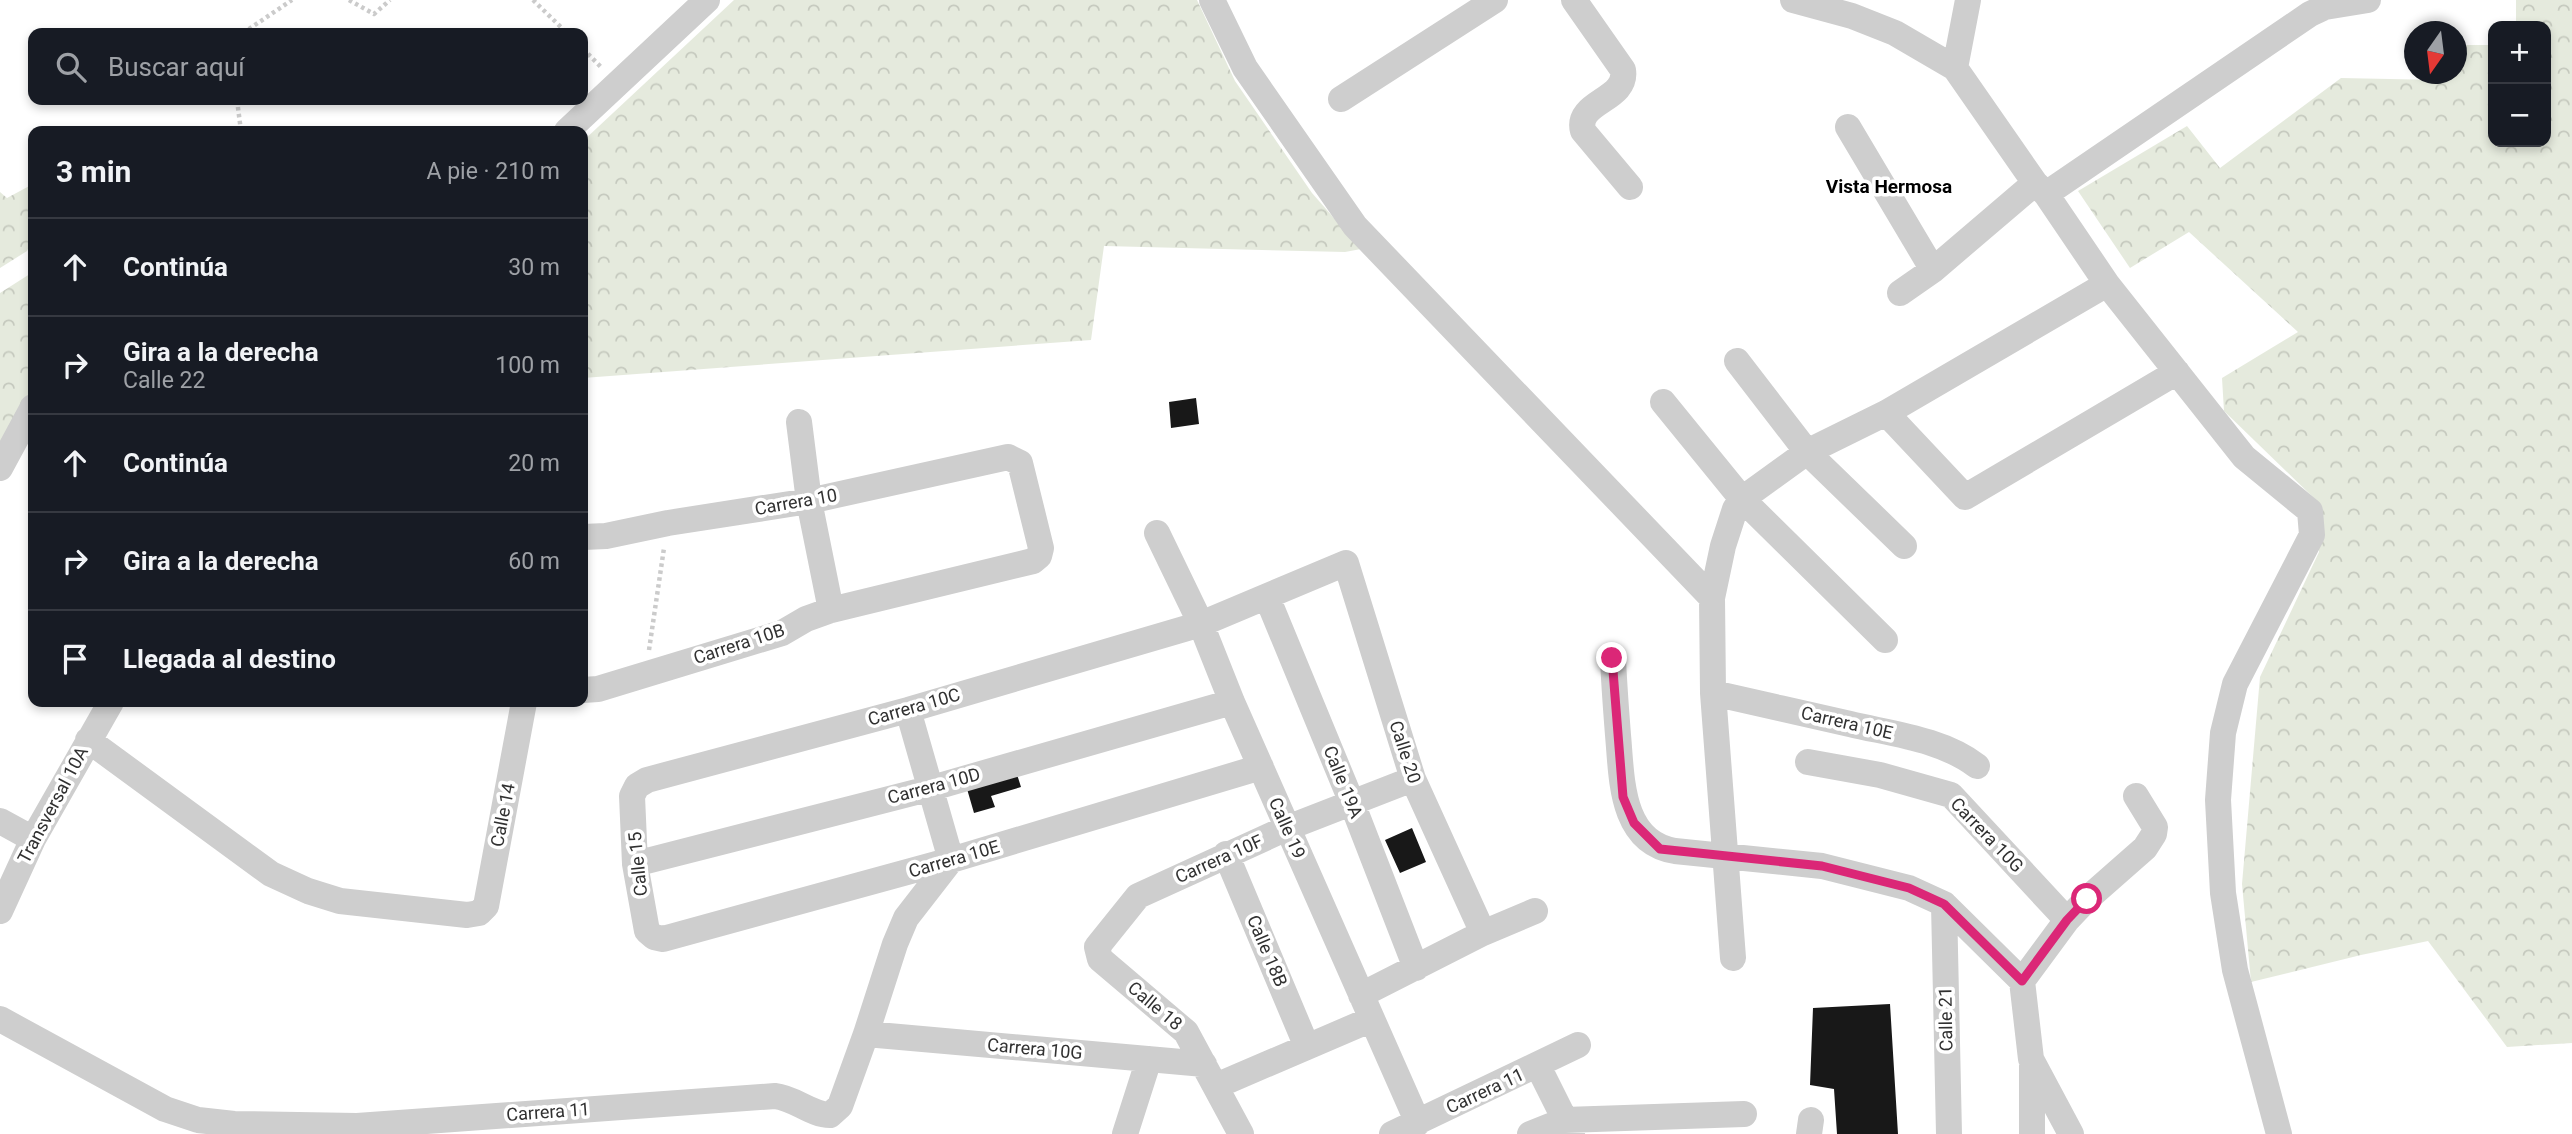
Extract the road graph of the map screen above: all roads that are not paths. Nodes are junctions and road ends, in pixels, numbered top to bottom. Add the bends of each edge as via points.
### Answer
1 (707, 0) edge
2 (1212, 0) edge
3 (1495, 0) edge
4 (1574, 0) edge
5 (1793, 0) edge
6 (1968, 0) edge
7 (2368, 0) edge
8 (1955, 68) junction
9 (1341, 99) dead end
10 (572, 126) edge
11 (1848, 127) dead end
12 (1630, 187) dead end
13 (2041, 189) junction
14 (1933, 270) junction
15 (2107, 284) junction
16 (1900, 293) dead end
17 (1737, 361) dead end
18 (2177, 372) junction
19 (1663, 402) dead end
20 (1886, 414) junction
21 (28, 416) edge
22 (799, 422) dead end
23 (1807, 452) junction
24 (1008, 457) joint
25 (0, 468) edge
26 (1742, 499) junction
27 (809, 501) junction
28 (1157, 533) dead end
29 (588, 537) edge
30 (1904, 546) dead end
31 (1346, 564) joint
32 (1267, 597) junction
33 (1712, 598) junction
34 (831, 611) junction
35 (1201, 624) junction
36 (1885, 640) dead end
37 (1612, 658) dead end
38 (588, 690) edge
39 (1713, 693) junction
40 (1232, 702) junction
41 (108, 707) edge
42 (523, 707) edge
43 (908, 710) junction
44 (88, 740) junction
45 (1808, 762) dead end
46 (1977, 766) dead end
47 (1261, 767) junction
48 (1413, 779) junction
49 (932, 788) junction
50 (632, 796) joint
51 (2136, 796) dead end
52 (1352, 803) junction
53 (0, 821) edge
54 (1287, 828) junction
55 (33, 839) junction
56 (1227, 854) junction
57 (1726, 856) junction
58 (951, 860) junction
59 (635, 864) junction
60 (1944, 904) junction
61 (0, 911) edge
62 (1535, 911) dead end
63 (2067, 920) junction
64 (647, 931) joint
65 (1483, 933) junction
66 (1733, 958) dead end
67 (1100, 959) joint
68 (1416, 968) junction
69 (2022, 981) junction
70 (1367, 1007) junction
71 (0, 1019) edge
72 (866, 1034) junction
73 (1578, 1045) dead end
74 (1307, 1047) junction
75 (1149, 1059) junction
76 (2031, 1059) junction
77 (1538, 1066) junction
78 (1210, 1075) junction
79 (1744, 1114) dead end
80 (1418, 1123) junction
81 (196, 1127) edge
82 (1569, 1127) edge
83 (1125, 1134) edge
84 (1241, 1134) edge
85 (1392, 1134) edge
86 (1530, 1134) edge
87 (1949, 1134) edge
88 (2032, 1134) edge
89 (2071, 1134) edge
90 (2278, 1134) edge

1 - 10 street
2 - 33 street via 1245,68 1355,226
3 - 9 street
4 - 12 street via 1623,70 1624,79 1583,117 1581,126
5 - 8 street via 1895,33
6 - 8 street
7 - 13 street via 2310,14
8 - 13 street
11 - 14 street
13 - 14 street
13 - 15 street
14 - 16 street
15 - 18 street
15 - 20 street
17 - 23 street
18 - 20 street via 1965,498
18 - 90 street via 2244,457 2310,511 2312,535 2235,684 2223,733 2218,800 2223,893 2235,970
19 - 26 street
20 - 23 street
21 - 25 street
22 - 27 street
23 - 26 street
23 - 30 street
24 - 27 street, Carrera 10
24 - 34 street, Carrera 10B via 1020,463 1041,548 1039,556
26 - 33 street via 1723,546
26 - 36 street
27 - 29 street, Carrera 10
27 - 34 street
28 - 35 street, Calle 19
31 - 32 street, Carrera 10C
31 - 48 street, Calle 20
32 - 35 street, Carrera 10C
32 - 52 street, Calle 19A
33 - 39 street
34 - 38 street, Carrera 10B via 782,633
35 - 40 street, Calle 19
35 - 43 street, Carrera 10C
37 - 57 street via 1623,797 1634,823 1660,849
39 - 46 street, Carrera 10E via 1891,732 1937,745
39 - 57 street
40 - 47 street, Calle 19
40 - 49 street, Carrera 10D
41 - 44 street, Transversal 10A
42 - 44 street, Calle 14 via 486,906 467,915 340,901 271,874
43 - 49 street
43 - 50 street, Carrera 10C via 647,780
44 - 55 street, Transversal 10A
45 - 63 street, Carrera 10G via 1880,775 1951,795
47 - 54 street, Calle 19
47 - 58 street, Carrera 10E
48 - 52 street, Carrera 10F
48 - 65 street, Calle 20
49 - 58 street
49 - 59 street, Carrera 10D
50 - 59 street, Calle 15
51 - 63 street via 2155,827 2151,839
52 - 54 street, Carrera 10F
52 - 68 street, Calle 19A
53 - 55 street
54 - 56 street, Carrera 10F
54 - 70 street, Calle 19
55 - 61 street, Transversal 10A
56 - 67 street, Carrera 10F via 1138,896 1097,947
56 - 74 street, Calle 18B
57 - 60 street via 1834,868 1909,888
57 - 66 street
58 - 64 street, Carrera 10E via 663,939
58 - 72 street, Carrera 11 via 906,918
59 - 64 street, Calle 15
60 - 69 street
60 - 87 street, Calle 21
62 - 65 street
63 - 69 street
65 - 68 street
67 - 78 street, Calle 18 via 1186,1032
68 - 70 street
69 - 76 street
70 - 74 street
70 - 80 street, Calle 19
71 - 81 street, Carrera 11
72 - 75 street, Carrera 10G
72 - 81 street, Carrera 11 via 840,1105 830,1115 775,1096 357,1126
73 - 77 street, Carrera 11
74 - 78 street
75 - 78 street, Carrera 10G
75 - 83 street
76 - 88 street
76 - 89 street
77 - 80 street, Carrera 11
77 - 82 street
78 - 84 street, Calle 18
79 - 82 street
80 - 85 street, Carrera 11
82 - 86 street

